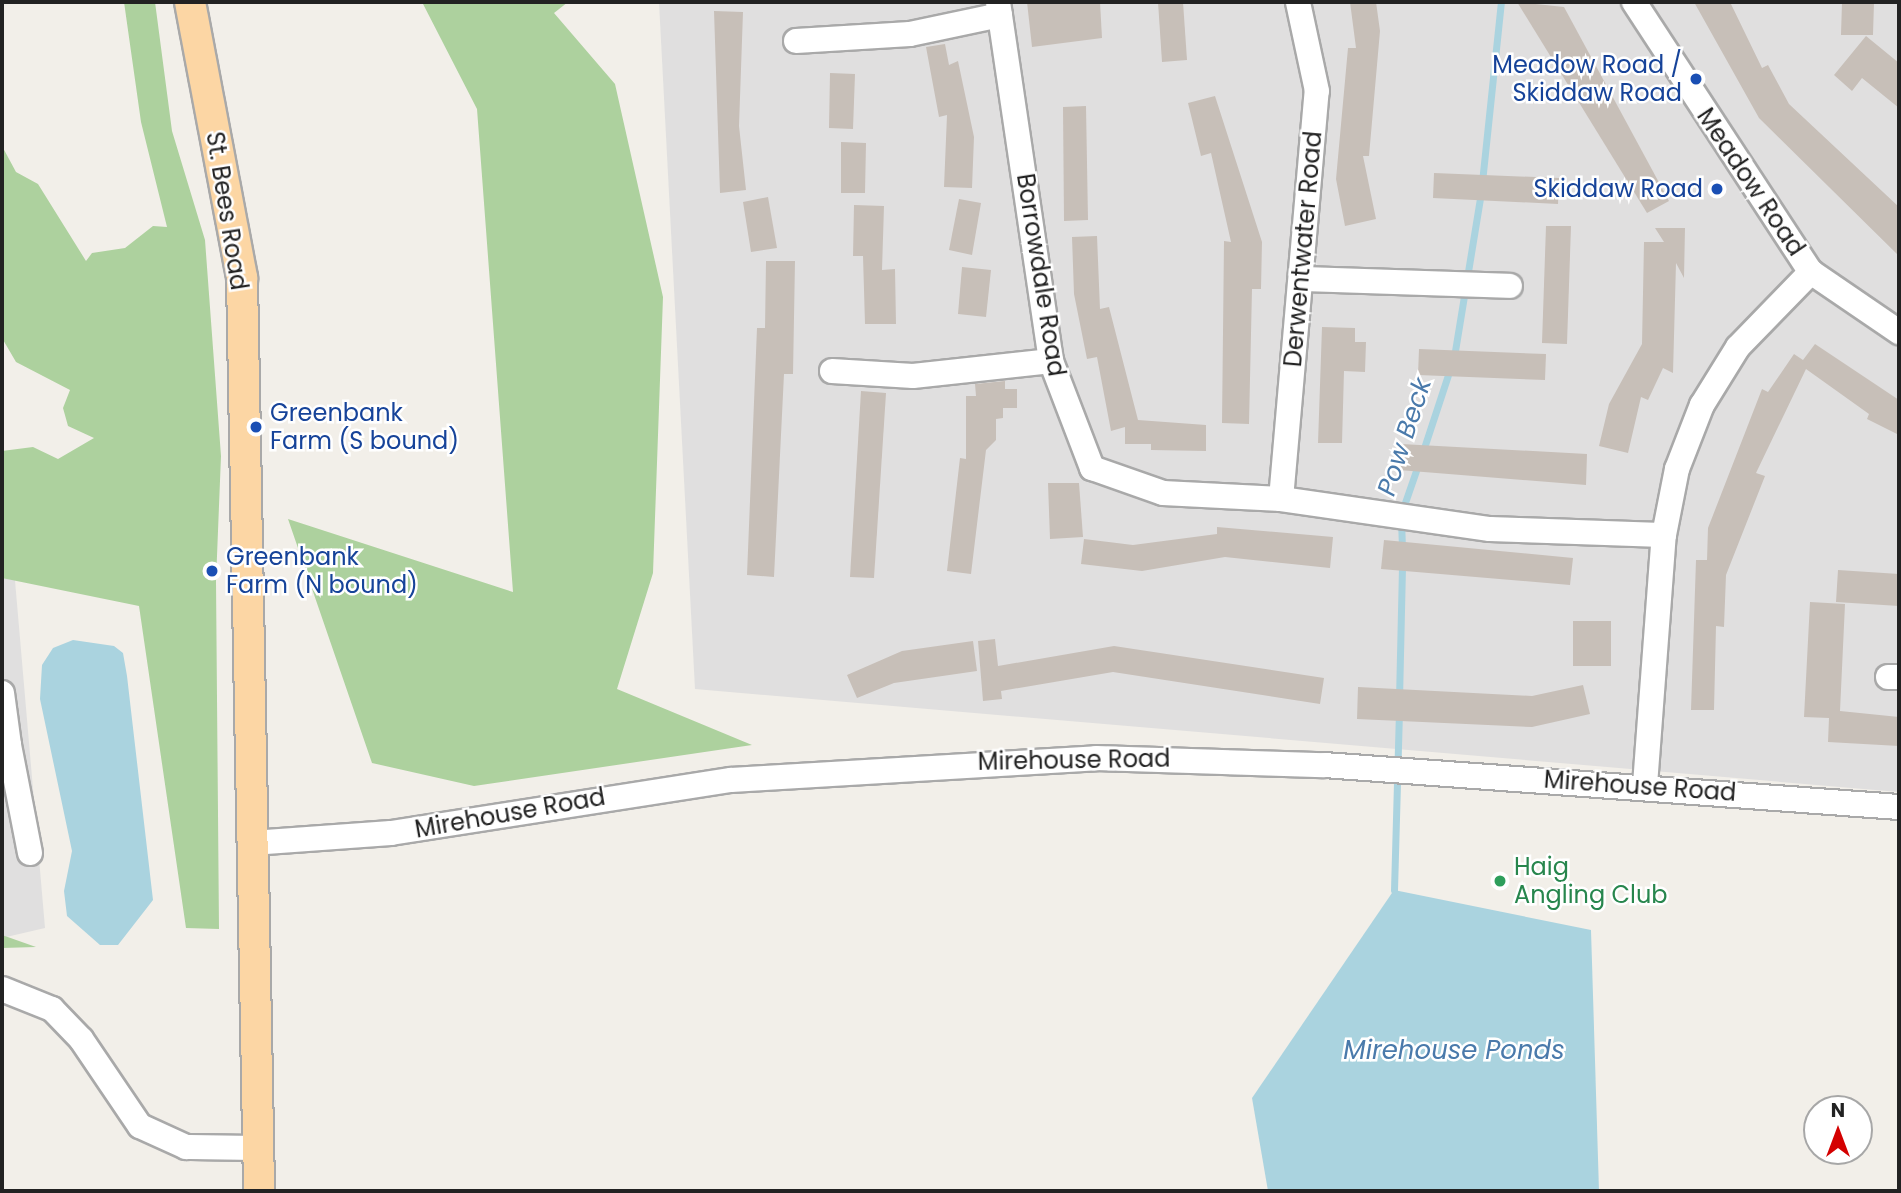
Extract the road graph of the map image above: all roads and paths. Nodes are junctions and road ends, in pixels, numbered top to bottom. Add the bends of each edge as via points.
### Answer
1 (190, 2) edge
2 (1298, 2) edge
3 (1633, 2) edge
4 (999, 8) edge
5 (796, 41) dead end
6 (1811, 272) junction
7 (1301, 279) junction
8 (1510, 286) dead end
9 (1899, 332) edge
10 (1051, 361) junction
11 (832, 371) dead end
12 (1281, 499) junction
13 (1664, 535) junction
14 (2, 693) edge
15 (6, 745) edge
16 (1645, 785) junction
17 (1899, 807) edge
18 (252, 843) junction
19 (30, 853) dead end
20 (2, 989) edge
21 (260, 1148) junction
22 (259, 1191) edge

1 - 18 main road, St. Bees Road via 242,278
2 - 7 street, Derwentwater Road via 1317,91
3 - 6 street, Meadow Road
4 - 5 street via 910,34
4 - 10 street, Borrowdale Road
6 - 9 street, Meadow Road
6 - 13 street via 1745,338 1702,405 1677,469
7 - 8 street
7 - 12 street, Derwentwater Road
10 - 11 street via 914,376
10 - 12 street, Borrowdale Road via 1092,468 1163,493
12 - 13 street, Borrowdale Road via 1490,529
13 - 16 street
14 - 15 street
15 - 19 street
16 - 17 street, Mirehouse Road
16 - 18 street, Mirehouse Road via 1200,760 1003,760 731,780 391,833
18 - 21 main road, St. Bees Road
20 - 21 street via 52,1009 81,1039 140,1126 186,1147
21 - 22 main road, St. Bees Road

